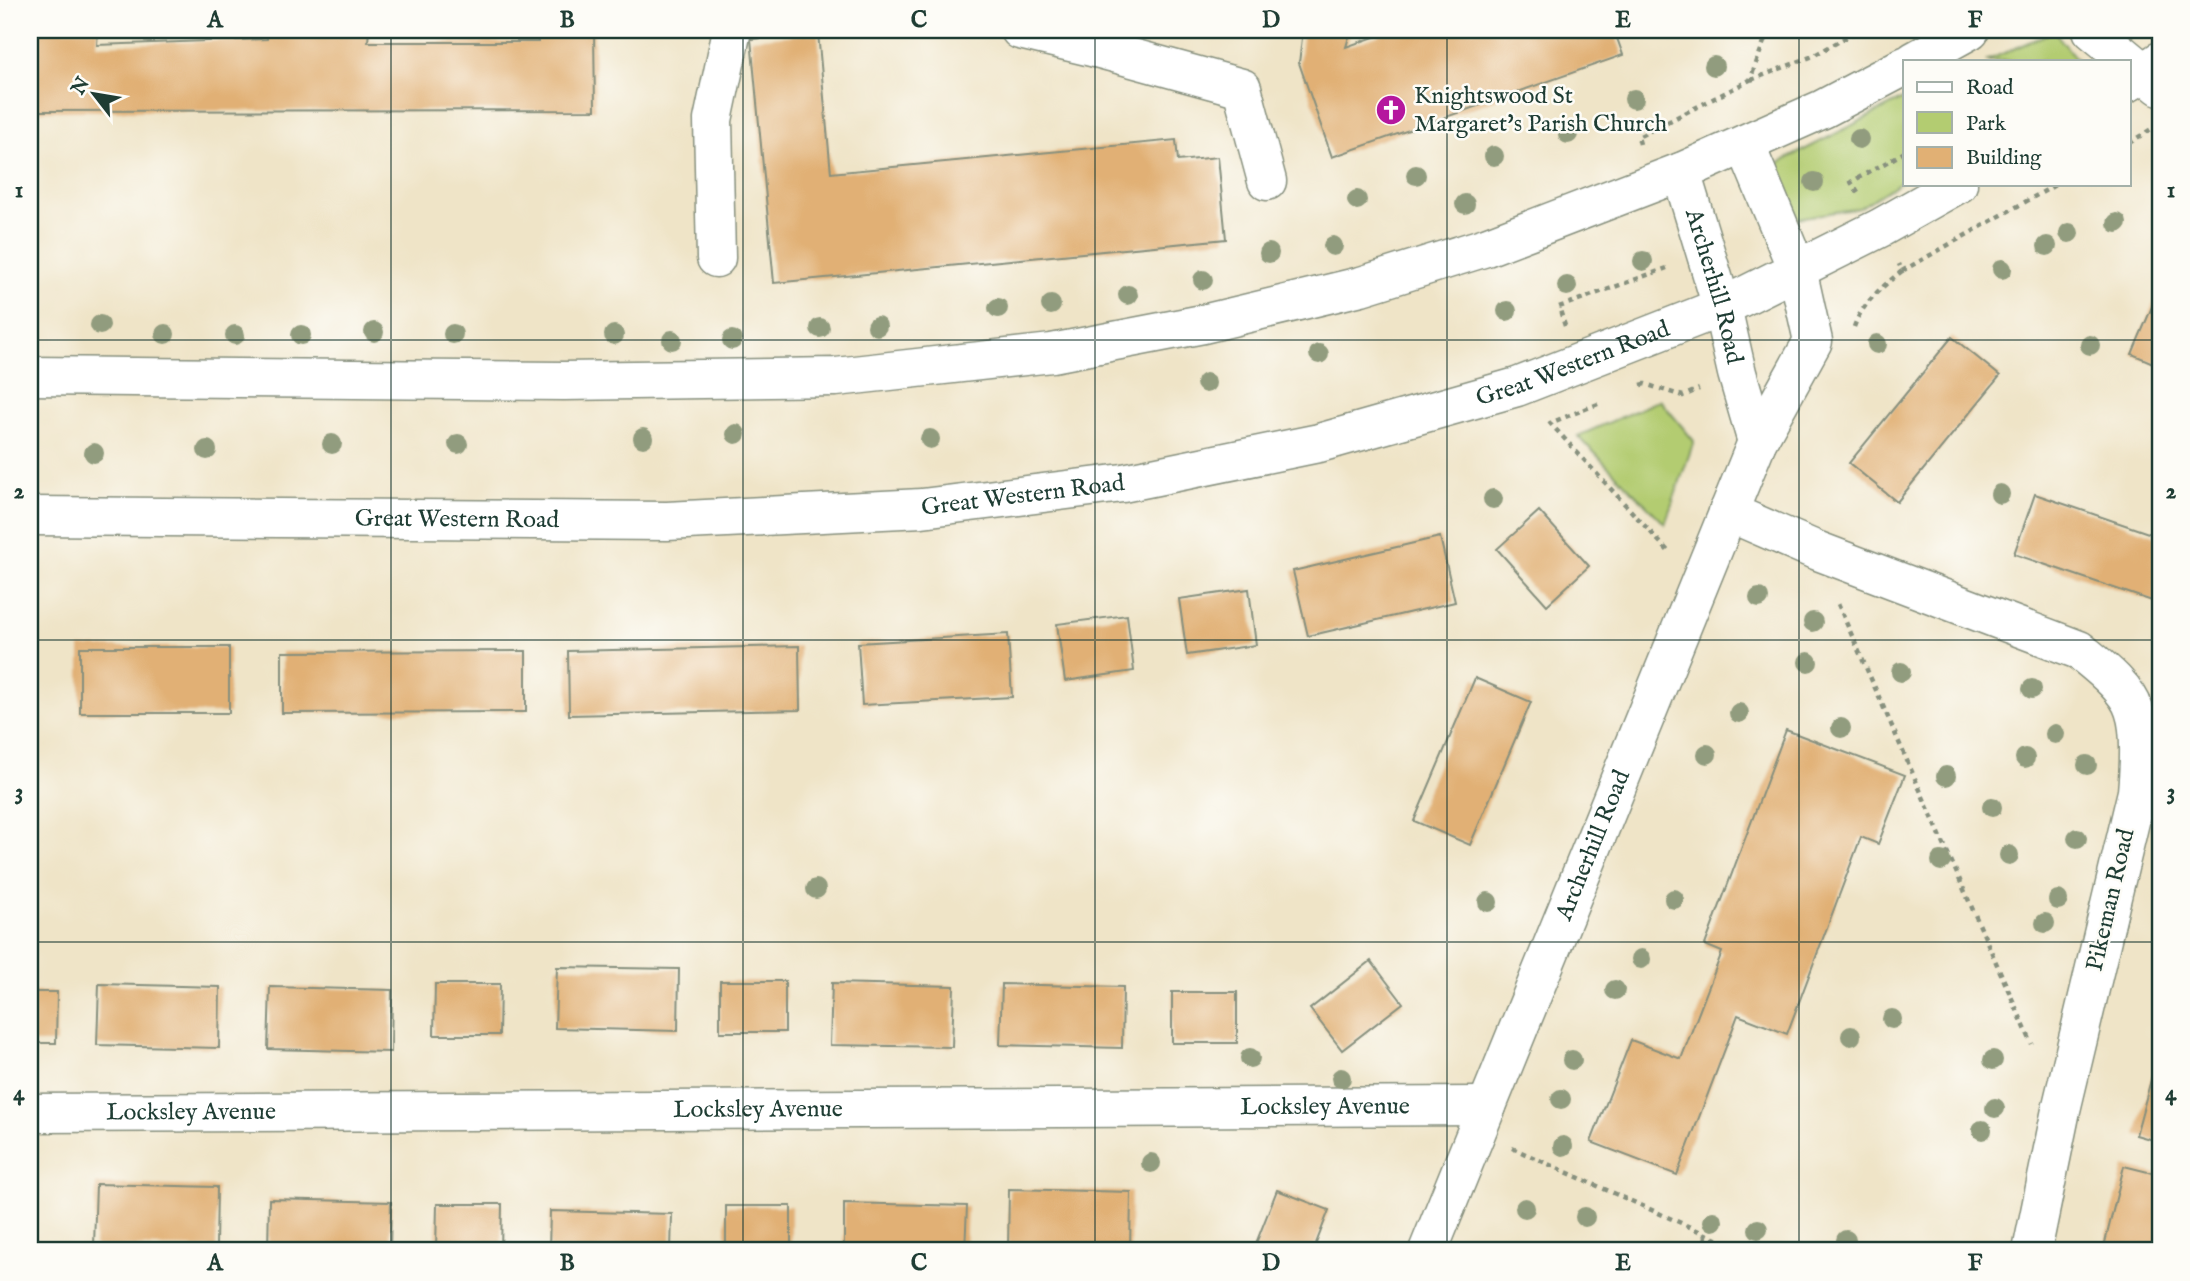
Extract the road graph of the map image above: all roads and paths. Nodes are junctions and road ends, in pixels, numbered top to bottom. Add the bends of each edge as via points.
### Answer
1 (732, 30) edge
2 (1020, 30) edge
3 (1859, 30) edge
4 (1970, 30) edge
5 (2092, 30) edge
6 (2133, 30) edge
7 (1099, 39) edge
8 (1916, 60) edge
9 (2129, 60) edge
10 (2130, 61) edge
11 (1903, 67) edge
12 (2148, 76) edge
13 (1750, 80) dead end
14 (2160, 124) edge
15 (2130, 142) edge
16 (1745, 144) junction
17 (1681, 172) junction
18 (1267, 181) dead end
19 (1954, 186) edge
20 (2053, 186) edge
21 (716, 258) dead end
22 (1797, 269) junction
23 (1902, 271) dead end
24 (1722, 307) junction
25 (30, 376) edge
26 (1550, 423) dead end
27 (1757, 442) junction
28 (1728, 512) junction
29 (30, 516) edge
30 (1814, 549) junction
31 (1700, 586) junction
32 (2033, 1046) dead end
33 (30, 1113) edge
34 (1482, 1119) junction
35 (1706, 1234) junction
36 (1428, 1251) edge
37 (1704, 1251) edge
38 (1744, 1251) edge
39 (2032, 1251) edge

1 - 21 street via 713,120
2 - 7 street
3 - 13 path via 1813,56
4 - 8 street
5 - 9 street
6 - 12 street
7 - 18 street via 1242,88
10 - 12 street
11 - 16 street
14 - 15 path
16 - 17 street
16 - 22 street, Archerhill Road
17 - 24 street, Archerhill Road
17 - 25 street via 1486,247 1361,286 1203,324 1052,353 836,377 564,381
19 - 22 street, Great Western Road
20 - 23 path
22 - 24 street, Great Western Road
22 - 27 street, Archerhill Road via 1813,341
24 - 27 street, Archerhill Road
24 - 29 street, Great Western Road via 1517,387 1319,443 1123,483 922,508 667,521
26 - 31 path
27 - 28 street, Archerhill Road
28 - 30 street, Pikeman Road
28 - 31 street, Archerhill Road
30 - 32 path
30 - 39 street, Pikeman Road via 2079,650 2115,680 2134,709 2137,792
31 - 34 street, Archerhill Road
33 - 34 street, Locksley Avenue
34 - 35 path
34 - 36 street, Archerhill Road
35 - 37 path
35 - 38 path

